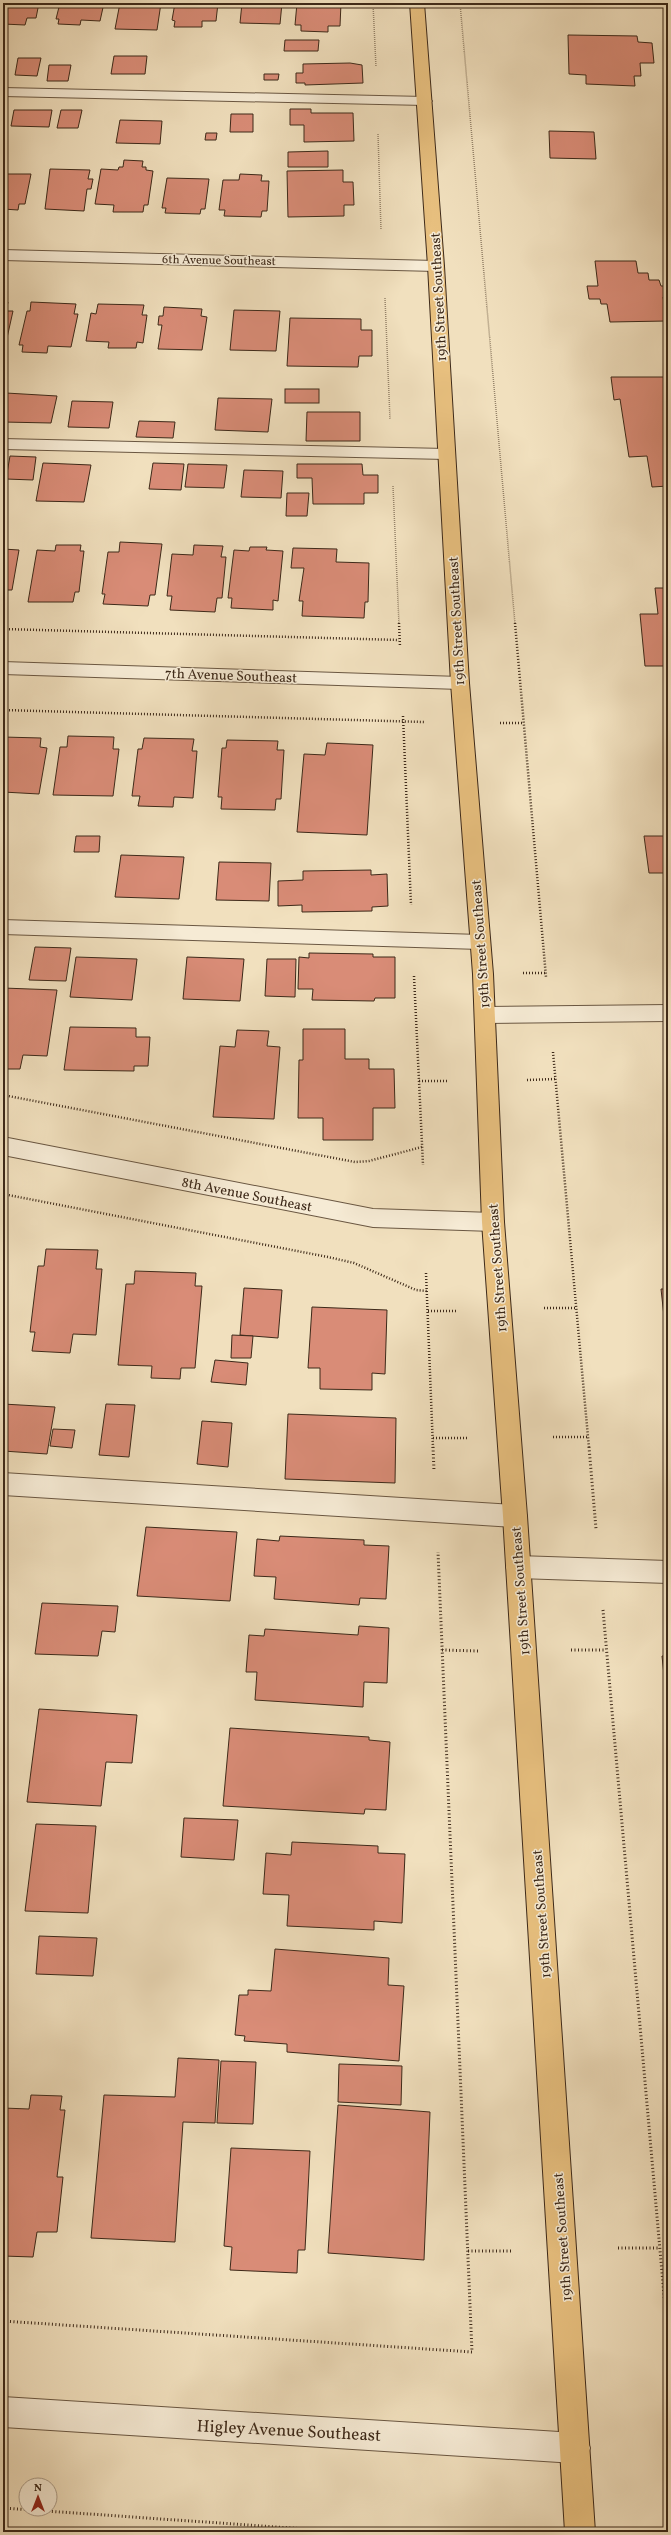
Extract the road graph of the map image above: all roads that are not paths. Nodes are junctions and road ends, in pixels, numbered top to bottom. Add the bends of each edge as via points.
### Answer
1 (417, 3) edge
2 (3, 92) edge
3 (425, 101) junction
4 (3, 255) edge
5 (436, 266) junction
6 (3, 444) edge
7 (446, 454) junction
8 (3, 668) edge
9 (460, 682) junction
10 (3, 927) edge
11 (480, 942) junction
12 (668, 1014) edge
13 (485, 1015) junction
14 (3, 1146) edge
15 (494, 1222) junction
16 (3, 1484) edge
17 (515, 1516) junction
18 (518, 1567) junction
19 (668, 1572) edge
20 (3, 2412) edge
21 (575, 2448) junction
22 (580, 2532) edge

1 - 3 main road, 19th Street Southeast
2 - 3 street
3 - 5 main road, 19th Street Southeast
4 - 5 street, 6th Avenue Southeast
5 - 7 main road, 19th Street Southeast
6 - 7 street
7 - 9 main road, 19th Street Southeast
8 - 9 street, 7th Avenue Southeast
9 - 11 main road, 19th Street Southeast
10 - 11 street
11 - 13 main road, 19th Street Southeast
12 - 13 street
13 - 15 main road, 19th Street Southeast
14 - 15 street, 8th Avenue Southeast via 373,1218
15 - 17 main road, 19th Street Southeast
16 - 17 street
17 - 18 main road, 19th Street Southeast
18 - 19 street
18 - 21 main road, 19th Street Southeast
20 - 21 street, Higley Avenue Southeast
21 - 22 main road, 19th Street Southeast

